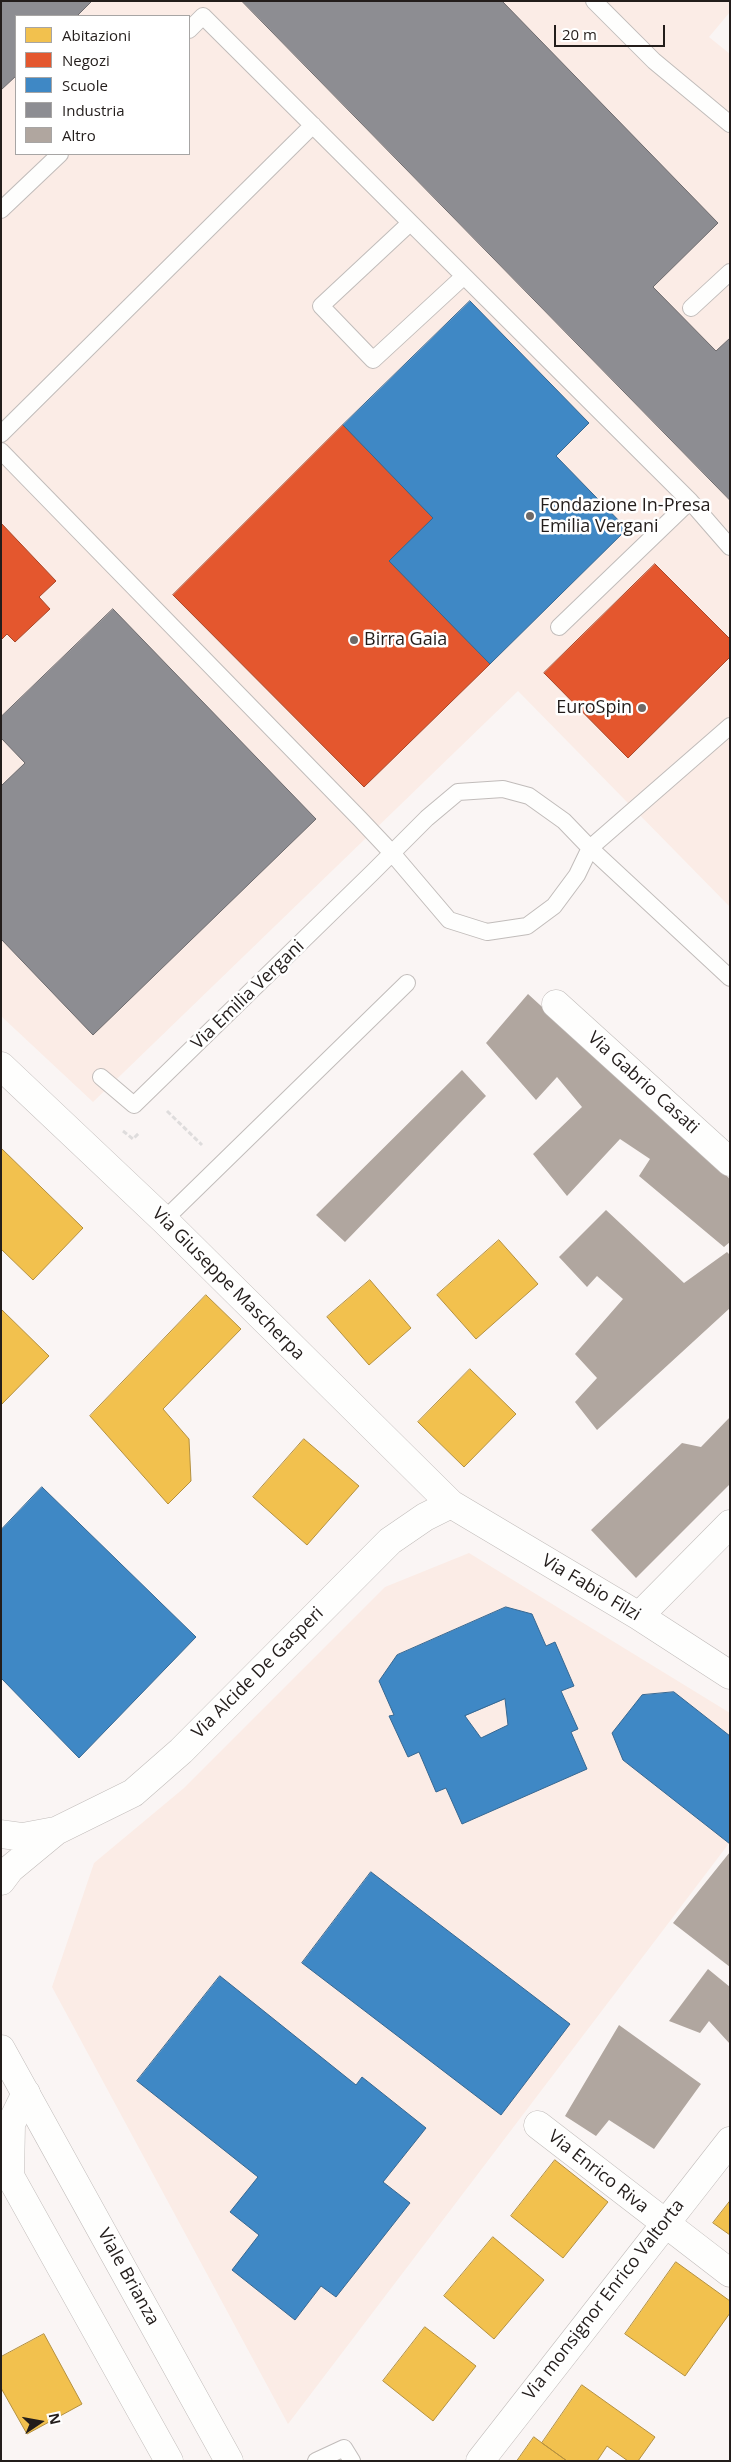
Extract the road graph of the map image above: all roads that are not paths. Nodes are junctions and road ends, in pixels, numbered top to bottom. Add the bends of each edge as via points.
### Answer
1 (594, 1) edge
2 (190, 29) edge
3 (730, 124) edge
4 (313, 125) junction
5 (59, 155) edge
6 (1, 210) edge
7 (410, 223) junction
8 (730, 272) edge
9 (463, 277) junction
10 (692, 308) dead end
11 (1, 434) edge
12 (1, 451) edge
13 (690, 501) junction
14 (730, 547) edge
15 (559, 627) dead end
16 (730, 726) edge
17 (590, 848) junction
18 (392, 853) junction
19 (730, 978) edge
20 (407, 983) dead end
21 (556, 1004) dead end
22 (1, 1066) edge
23 (101, 1077) dead end
24 (730, 1162) edge
25 (164, 1220) junction
26 (451, 1504) junction
27 (730, 1524) edge
28 (639, 1616) junction
29 (730, 1675) edge
30 (56, 1831) junction
31 (1, 1834) edge
32 (1, 1881) edge
33 (1, 2049) edge
34 (26, 2093) junction
35 (538, 2125) dead end
36 (730, 2141) edge
37 (664, 2224) junction
38 (730, 2273) edge
39 (348, 2454) edge
40 (169, 2461) edge
41 (229, 2461) edge
42 (316, 2461) edge
43 (480, 2461) edge

1 - 3 lane via 654,61
2 - 4 lane via 203,16
4 - 7 lane
4 - 11 lane
5 - 6 lane
7 - 9 lane
7 - 9 lane via 321,306 373,360
8 - 10 lane
9 - 13 lane
12 - 18 lane
13 - 14 lane
13 - 15 lane
16 - 17 lane
17 - 18 lane, Via Emilia Vergani via 564,821 529,796 503,789 458,792
17 - 18 lane via 577,875 554,906 527,926 487,932 449,920
17 - 19 lane, Via Emilia Vergani
18 - 23 lane, Via Emilia Vergani via 134,1105
20 - 25 lane
21 - 24 street, Via Gabrio Casati
22 - 25 street, Via Giuseppe Mascherpa
25 - 26 street, Via Giuseppe Mascherpa
26 - 28 street, Via Fabio Filzi
26 - 30 street, Via Alcide De Gasperi via 390,1540 181,1751 133,1793
27 - 28 street
28 - 29 street, Via Fabio Filzi
30 - 31 street, Via Alcide De Gasperi via 22,1837
30 - 32 street, Via Alcide De Gasperi via 10,1869
33 - 34 street, Viale Brianza
34 - 40 street via 11,2124 10,2176
34 - 41 street, Viale Brianza
35 - 37 street, Via Enrico Riva
36 - 37 street, Via monsignor Enrico Valtorta
37 - 38 street, Via Enrico Riva
37 - 43 street, Via monsignor Enrico Valtorta
39 - 42 lane

